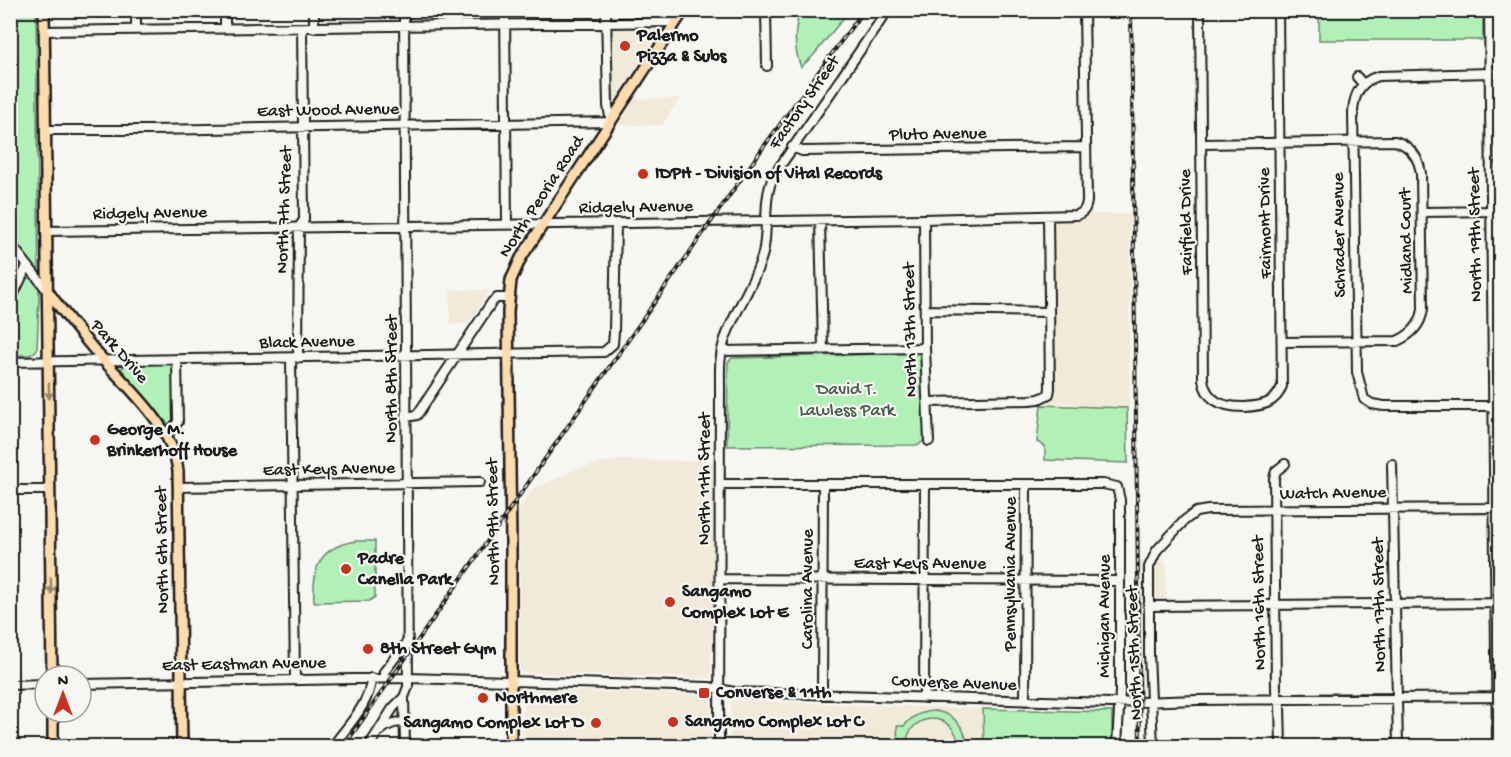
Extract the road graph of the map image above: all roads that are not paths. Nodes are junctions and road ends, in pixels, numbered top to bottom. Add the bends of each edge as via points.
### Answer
1 (44, 10) edge
2 (136, 10) edge
3 (225, 10) edge
4 (314, 10) edge
5 (404, 10) edge
6 (505, 10) edge
7 (606, 10) edge
8 (674, 10) edge
9 (684, 10) edge
10 (766, 10) edge
11 (888, 10) edge
12 (1084, 10) edge
13 (1200, 10) edge
14 (1278, 10) edge
15 (1489, 10) edge
16 (676, 22) junction
17 (606, 23) junction
18 (505, 24) junction
19 (404, 25) junction
20 (225, 28) junction
21 (302, 28) junction
22 (314, 28) junction
23 (136, 29) junction
24 (44, 31) junction
25 (767, 66) dead end
26 (1490, 74) junction
27 (1357, 77) dead end
28 (1363, 84) junction
29 (611, 122) junction
30 (505, 123) junction
31 (405, 125) junction
32 (303, 127) junction
33 (45, 130) junction
34 (1354, 141) junction
35 (1280, 142) junction
36 (1202, 144) junction
37 (792, 147) junction
38 (1086, 147) junction
39 (1491, 211) junction
40 (1500, 211) edge
41 (1422, 212) junction
42 (1048, 216) junction
43 (924, 219) junction
44 (820, 220) junction
45 (766, 221) junction
46 (616, 223) junction
47 (507, 224) junction
48 (543, 224) junction
49 (405, 226) junction
50 (299, 227) junction
51 (46, 231) junction
52 (10, 243) edge
53 (27, 266) junction
54 (47, 273) junction
55 (47, 290) junction
56 (508, 298) junction
57 (10, 302) edge
58 (62, 310) junction
59 (925, 310) junction
60 (1050, 312) junction
61 (48, 335) junction
62 (84, 336) junction
63 (1282, 342) junction
64 (1356, 342) junction
65 (925, 348) junction
66 (823, 349) junction
67 (722, 351) junction
68 (509, 355) junction
69 (406, 356) junction
70 (457, 356) junction
71 (294, 358) junction
72 (177, 359) junction
73 (48, 361) junction
74 (105, 361) junction
75 (10, 362) edge
76 (928, 402) junction
77 (1497, 406) edge
78 (1243, 407) joint
79 (406, 417) junction
80 (167, 435) junction
81 (929, 441) dead end
82 (1286, 464) dead end
83 (1392, 464) dead end
84 (480, 482) dead end
85 (408, 484) junction
86 (720, 484) junction
87 (823, 484) junction
88 (925, 484) junction
89 (1026, 484) junction
90 (292, 486) junction
91 (179, 487) junction
92 (10, 490) edge
93 (50, 490) junction
94 (1394, 508) junction
95 (1497, 508) edge
96 (1275, 510) junction
97 (1174, 531) joint
98 (720, 579) junction
99 (823, 579) junction
100 (925, 579) junction
101 (1026, 580) junction
102 (1119, 581) junction
103 (1395, 603) junction
104 (1498, 603) edge
105 (1275, 604) junction
106 (1148, 606) junction
107 (407, 641) junction
108 (52, 664) edge
109 (370, 678) junction
110 (384, 678) junction
111 (408, 678) junction
112 (296, 679) junction
113 (512, 681) junction
114 (182, 682) junction
115 (33, 684) edge
116 (93, 684) edge
117 (10, 685) edge
118 (720, 690) junction
119 (822, 695) junction
120 (404, 697) junction
121 (1498, 697) edge
122 (924, 698) junction
123 (1397, 698) junction
124 (1278, 699) junction
125 (1025, 701) junction
126 (1152, 701) junction
127 (1118, 703) junction
128 (405, 722) junction
129 (53, 724) edge
130 (379, 732) junction
131 (53, 747) edge
132 (182, 747) edge
133 (333, 747) edge
134 (369, 747) edge
135 (405, 747) edge
136 (511, 747) edge
137 (719, 747) edge
138 (1117, 747) edge
139 (1153, 747) edge
140 (1281, 747) edge
141 (1398, 747) edge
142 (1497, 747) edge

1 - 24 main road
2 - 23 street
3 - 20 street
4 - 22 street
5 - 19 street, North 8th Street
6 - 18 street
7 - 17 street
8 - 16 street
9 - 16 main road, North Peoria Road
10 - 25 street
11 - 37 street, Factory Street
12 - 38 street
13 - 36 street, Fairfield Drive
14 - 35 street, Fairmont Drive
15 - 26 street, North 19th Street
16 - 17 street
16 - 29 main road, North Peoria Road
17 - 18 street
17 - 29 street
18 - 19 street
18 - 30 street
19 - 22 street
19 - 31 street, North 8th Street
20 - 21 street
20 - 23 street
21 - 22 street
21 - 32 street, North 7th Street
23 - 24 street
24 - 33 main road
26 - 28 street via 1388,75
26 - 39 street, North 19th Street
27 - 28 street
28 - 34 street, Schrader Avenue via 1354,102
29 - 30 street, East Wood Avenue
29 - 48 main road, North Peoria Road
30 - 31 street, East Wood Avenue
30 - 47 street
31 - 32 street, East Wood Avenue
31 - 49 street, North 8th Street
32 - 33 street, East Wood Avenue
32 - 50 street, North 7th Street via 304,220
33 - 51 main road
34 - 35 street, Midland Court
34 - 41 street, Midland Court via 1395,141 1408,147 1421,169
34 - 64 street, Schrader Avenue
35 - 36 street, Midland Court
35 - 63 street, Fairmont Drive
36 - 78 street, Fairfield Drive via 1204,384 1207,394 1218,403
37 - 38 street, Pluto Avenue via 801,151
37 - 45 street, Factory Street via 771,181
38 - 42 street, Ridgely Avenue via 1086,208 1083,213 1069,216
39 - 40 street
39 - 41 street
39 - 77 street, North 19th Street
41 - 64 street, Midland Court via 1420,321 1397,341
42 - 43 street, Ridgely Avenue
42 - 60 street
43 - 44 street, Ridgely Avenue
43 - 59 street, North 13th Street
44 - 45 street, Ridgely Avenue
44 - 66 street
45 - 46 street, Ridgely Avenue
45 - 67 street, North 11th Street via 759,266
46 - 48 street, Ridgely Avenue
46 - 68 street, Black Avenue via 613,344 604,352
47 - 48 street, Ridgely Avenue
47 - 49 street, Ridgely Avenue
48 - 56 main road, North Peoria Road via 515,268
49 - 50 street, Ridgely Avenue
49 - 69 street, North 8th Street
50 - 51 street, Ridgely Avenue
50 - 71 street, North 7th Street
51 - 54 main road
52 - 53 street
53 - 55 street
53 - 57 street
54 - 55 main road
54 - 58 main road
55 - 58 main road, Park Drive
55 - 61 main road
56 - 68 main road, North 9th Street
56 - 70 street via 492,302
58 - 62 main road, Park Drive
59 - 60 street
59 - 65 street, North 13th Street
60 - 76 street via 1048,394 1039,399
61 - 62 main road via 52,320 58,316
61 - 73 main road
62 - 74 main road, Park Drive
63 - 64 street, Midland Court
63 - 78 street, Fairmont Drive via 1279,392 1264,405
64 - 77 street, Schrader Avenue via 1361,401 1384,405
65 - 66 street
65 - 76 street, North 13th Street
66 - 67 street
67 - 86 street, North 11th Street
68 - 70 street, Black Avenue
68 - 113 main road, North 9th Street
69 - 70 street, Black Avenue
69 - 71 street, Black Avenue
69 - 79 street, North 8th Street
70 - 79 street via 417,415
71 - 72 street, Black Avenue
71 - 90 street, North 7th Street
72 - 74 street, Black Avenue
72 - 80 street via 177,422
73 - 74 street, Black Avenue
73 - 75 street, Black Avenue
73 -> 93 main road
74 - 80 main road, Park Drive
76 - 81 street, North 13th Street
77 - 95 street, North 19th Street
79 - 85 street, North 8th Street
80 - 91 main road, North 6th Street via 176,457
82 - 96 street, North 16th Street via 1276,471 1274,478
83 - 94 street, North 17th Street
84 - 85 street, East Keys Avenue
85 - 90 street, East Keys Avenue
85 - 107 street, North 8th Street
86 - 87 street
86 - 98 street, North 11th Street
87 - 88 street
87 - 99 street, Carolina Avenue
88 - 89 street
88 - 100 street
89 - 101 street, Pennsylvania Avenue
89 - 102 street, Michigan Avenue via 1117,487
90 - 91 street, East Keys Avenue
90 - 112 street, North 7th Street
91 - 114 main road, North 6th Street
92 - 93 street
93 -> 108 main road
94 - 95 street, Watch Avenue
94 - 96 street, Watch Avenue
94 - 103 street, North 17th Street
95 - 104 street, North 19th Street
96 - 97 street, Watch Avenue via 1198,512
96 - 105 street, North 16th Street
97 - 106 street, North 15th Street via 1157,550 1149,567
98 - 99 street, East Keys Avenue
98 - 118 street, North 11th Street
99 - 100 street, East Keys Avenue
99 - 119 street, Carolina Avenue
100 - 101 street, East Keys Avenue
100 - 122 street
101 - 102 street, East Keys Avenue
101 - 125 street, Pennsylvania Avenue
102 - 127 street, Michigan Avenue
103 - 104 street
103 - 105 street
103 - 123 street, North 17th Street
104 - 121 street, North 19th Street
105 - 106 street
105 - 124 street, North 16th Street
106 - 126 street, North 15th Street
107 - 110 street via 384,672
107 - 111 street, North 8th Street
109 - 110 street, East Eastman Avenue
109 - 112 street, East Eastman Avenue
109 - 133 street via 370,688 359,710
110 - 111 street, East Eastman Avenue
111 - 113 street, Converse Avenue
111 - 120 street, North 8th Street
112 - 114 street, East Eastman Avenue
113 - 118 street, Converse Avenue
113 - 136 main road, North 9th Street
114 - 116 street, East Eastman Avenue
114 - 132 main road, North 6th Street
115 - 117 street
118 - 119 street, Converse Avenue
118 - 137 street, North 11th Street
119 - 122 street, Converse Avenue
120 - 128 street, North 8th Street
120 - 130 street
121 - 123 street, Converse Avenue
121 - 142 street, North 19th Street
122 - 125 street, Converse Avenue
123 - 124 street, Converse Avenue
123 - 141 street, North 17th Street
124 - 126 street, Converse Avenue
124 - 140 street, North 16th Street
125 - 127 street, Converse Avenue
126 - 127 street, Converse Avenue
126 - 139 street, North 15th Street
127 - 138 street, Michigan Avenue
128 - 130 street via 386,726
128 - 135 street, North 8th Street
129 - 131 main road
130 - 134 street

